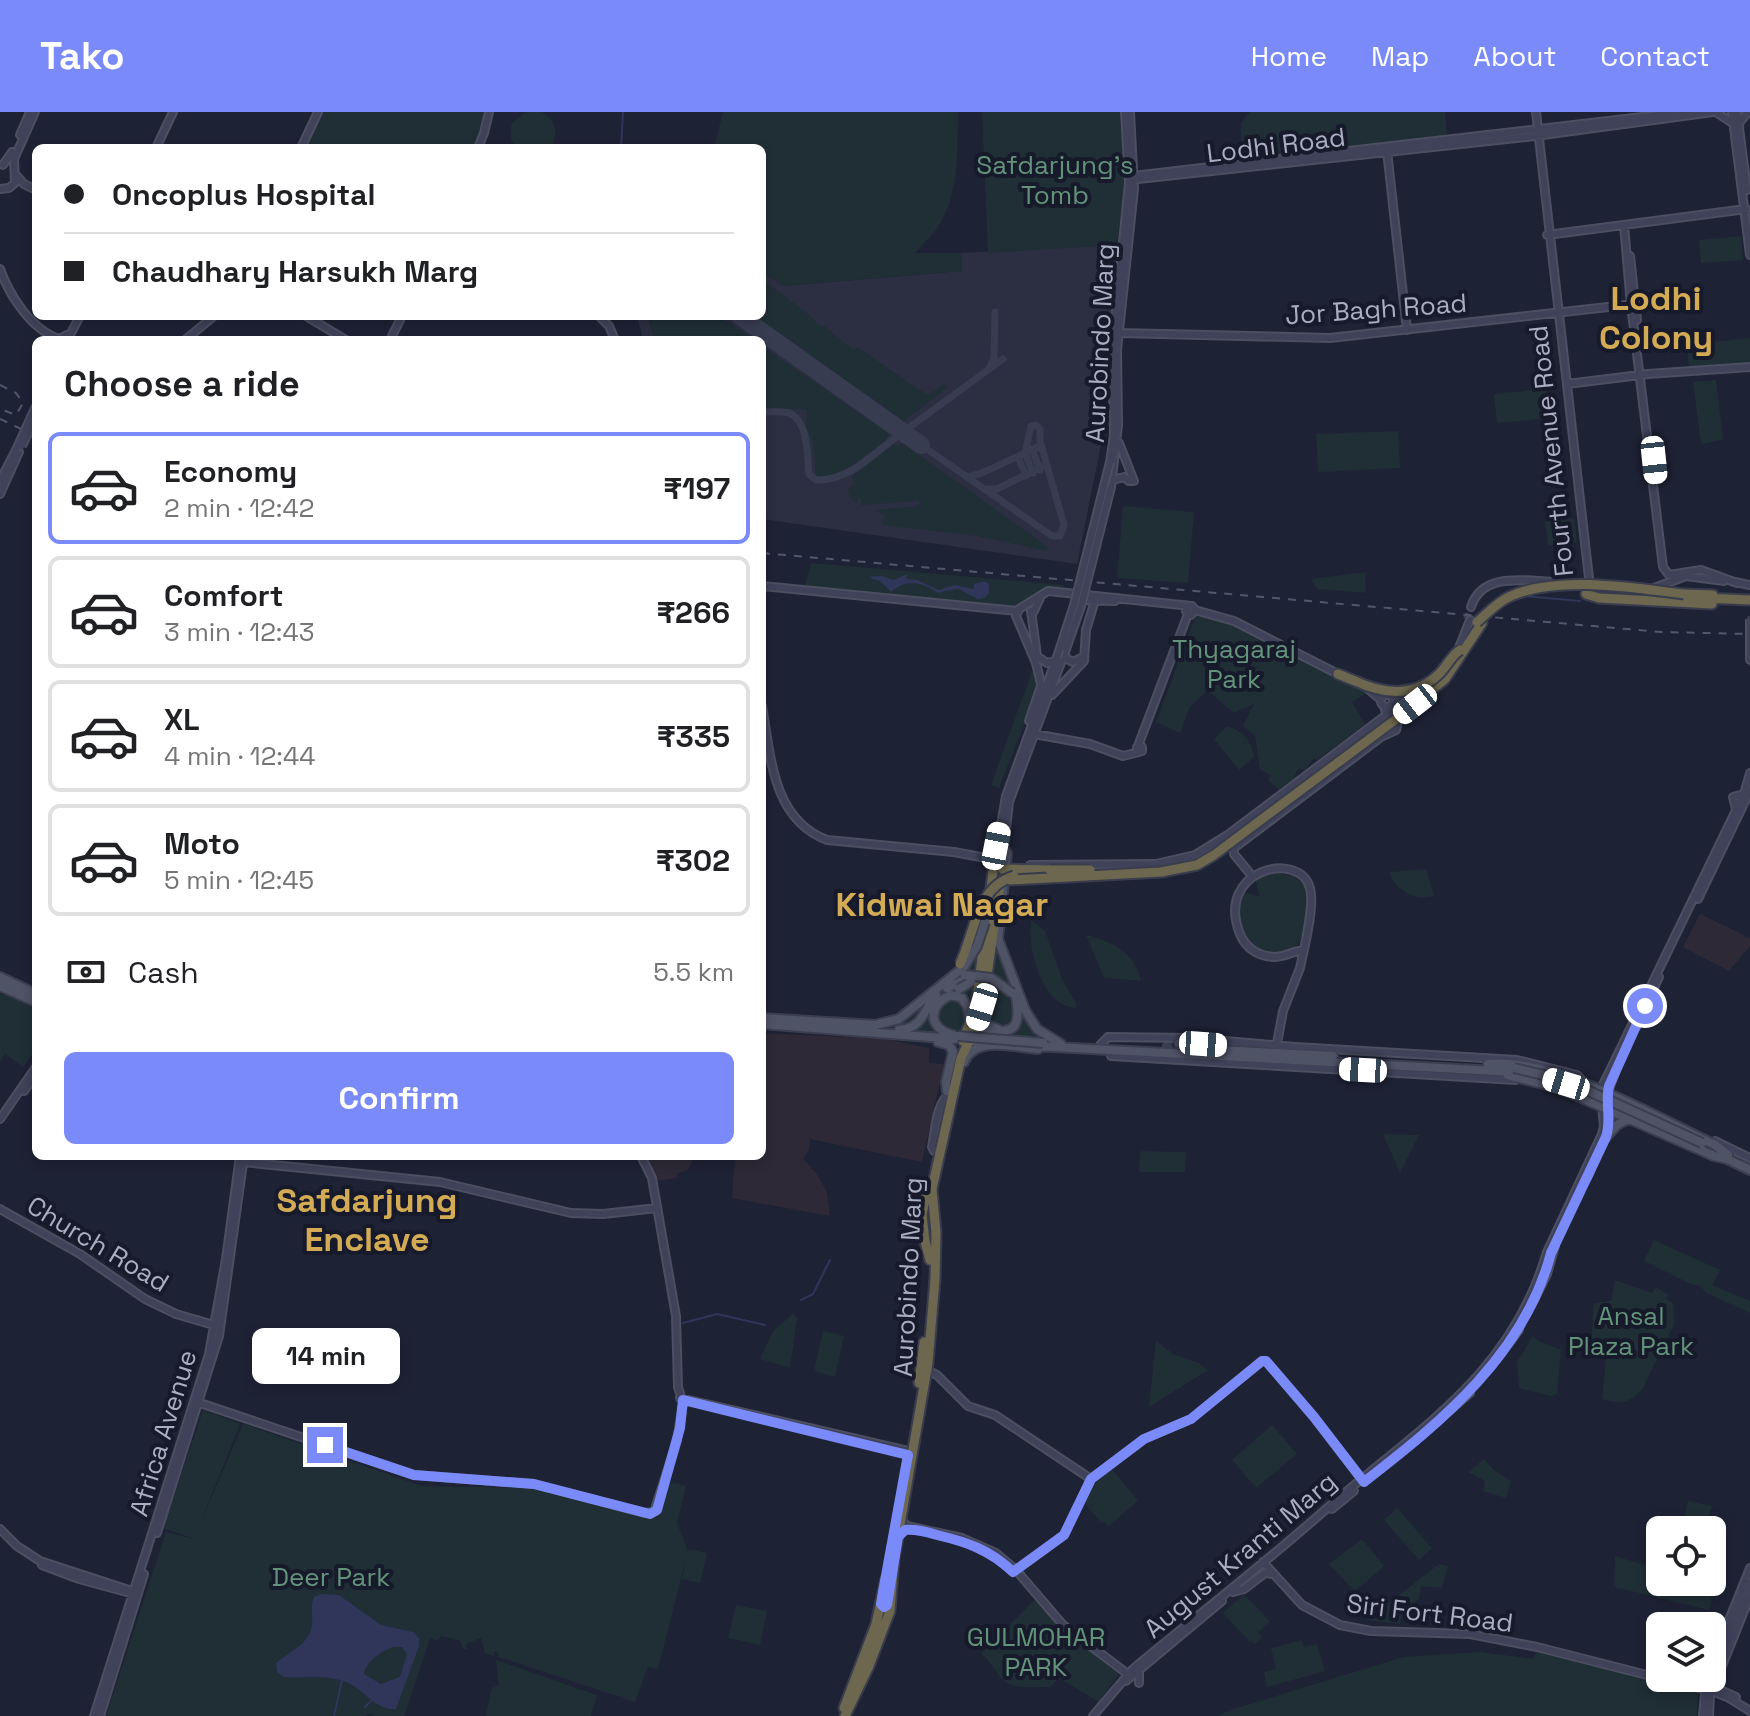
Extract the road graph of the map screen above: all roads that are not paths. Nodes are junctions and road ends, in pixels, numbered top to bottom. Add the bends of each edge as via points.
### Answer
1 (32, 112) edge
2 (175, 112) edge
3 (316, 112) edge
4 (490, 112) edge
5 (1128, 112) edge
6 (1535, 112) edge
7 (1685, 112) edge
8 (1715, 112) edge
9 (1735, 112) edge
10 (1748, 112) edge
11 (1736, 124) junction
12 (1537, 133) junction
13 (160, 144) edge
14 (302, 144) edge
15 (481, 144) edge
16 (1387, 149) junction
17 (1, 165) edge
18 (16, 174) junction
19 (1132, 178) junction
20 (12, 186) junction
21 (32, 189) edge
22 (1, 190) edge
23 (32, 190) edge
24 (1746, 209) junction
25 (1750, 218) edge
26 (1624, 225) junction
27 (1549, 235) junction
28 (1750, 255) edge
29 (0, 269) edge
30 (0, 278) edge
31 (1633, 304) junction
32 (1558, 313) junction
33 (1118, 316) junction
34 (32, 320) edge
35 (32, 320) edge
36 (78, 320) edge
37 (211, 320) edge
38 (306, 320) edge
39 (313, 320) edge
40 (1407, 330) junction
41 (1119, 333) junction
42 (47, 336) edge
43 (54, 336) edge
44 (68, 336) edge
45 (192, 336) edge
46 (332, 336) edge
47 (339, 336) edge
48 (1750, 368) edge
49 (1643, 376) junction
50 (1566, 384) junction
51 (32, 415) edge
52 (32, 424) edge
53 (1117, 440) junction
54 (17, 451) junction
55 (0, 481) edge
56 (1111, 484) junction
57 (0, 494) edge
58 (1737, 583) junction
59 (1750, 585) edge
60 (1589, 586) junction
61 (766, 587) edge
62 (1689, 598) junction
63 (1096, 599) junction
64 (1025, 607) junction
65 (1749, 607) edge
66 (1473, 608) tunnel mouth
67 (1190, 611) junction
68 (1033, 615) junction
69 (1018, 617) junction
70 (1032, 646) junction
71 (1460, 650) junction
72 (1065, 652) junction
73 (1056, 659) junction
74 (1750, 660) edge
75 (1338, 674) junction
76 (1041, 684) junction
77 (1043, 692) junction
78 (1048, 701) junction
79 (1387, 708) junction
80 (766, 726) edge
81 (1034, 734) junction
82 (1046, 738) junction
83 (1028, 743) junction
84 (1750, 773) edge
85 (1747, 793) edge
86 (1006, 796) junction
87 (1003, 847) joint
88 (995, 856) junction
89 (1084, 870) junction
90 (1004, 873) junction
91 (1252, 876) junction
92 (1000, 910) junction
93 (986, 934) junction
94 (1302, 950) junction
95 (964, 974) junction
96 (0, 977) edge
97 (0, 986) edge
98 (32, 992) edge
99 (1012, 995) junction
100 (984, 996) junction
101 (32, 1000) edge
102 (1025, 1010) junction
103 (766, 1018) edge
104 (899, 1019) junction
105 (766, 1024) edge
106 (968, 1028) junction
107 (904, 1030) junction
108 (874, 1032) junction
109 (944, 1036) junction
110 (1179, 1043) dead end
111 (1039, 1044) junction
112 (1061, 1044) junction
113 (1100, 1045) junction
114 (1079, 1049) junction
115 (1274, 1049) junction
116 (1177, 1056) dead end
117 (1246, 1057) junction
118 (961, 1058) junction
119 (1488, 1067) junction
120 (32, 1073) edge
121 (32, 1080) edge
122 (1584, 1083) junction
123 (1606, 1086) junction
124 (949, 1092) junction
125 (1576, 1095) junction
126 (1630, 1105) junction
127 (1603, 1107) junction
128 (1626, 1118) junction
129 (0, 1119) edge
130 (1607, 1121) junction
131 (0, 1126) edge
132 (1606, 1137) junction
133 (1728, 1157) junction
134 (242, 1160) edge
135 (251, 1160) edge
136 (641, 1160) edge
137 (1750, 1164) edge
138 (929, 1203) junction
139 (656, 1207) junction
140 (0, 1210) edge
141 (931, 1252) junction
142 (215, 1327) junction
143 (929, 1368) junction
144 (199, 1385) junction
145 (681, 1399) junction
146 (196, 1400) junction
147 (188, 1419) junction
148 (909, 1453) junction
149 (1091, 1479) junction
150 (1363, 1481) junction
151 (901, 1519) junction
152 (910, 1528) junction
153 (0, 1532) edge
154 (898, 1537) junction
155 (1265, 1563) junction
156 (1750, 1568) edge
157 (1014, 1571) junction
158 (1273, 1574) junction
159 (138, 1579) junction
160 (1750, 1583) edge
161 (113, 1584) junction
162 (887, 1589) junction
163 (1233, 1592) junction
164 (135, 1593) junction
165 (1750, 1596) edge
166 (876, 1624) junction
167 (1730, 1633) junction
168 (1726, 1643) edge
169 (1726, 1652) edge
170 (1646, 1672) edge
171 (1646, 1673) edge
172 (863, 1675) junction
173 (1130, 1680) junction
174 (1710, 1692) edge
175 (1716, 1692) edge
176 (1750, 1708) edge
177 (1706, 1713) edge
178 (97, 1716) edge
179 (843, 1716) edge
180 (1095, 1716) edge

1 - 17 street via 11,157
1 - 18 street via 14,159
2 - 13 street
3 - 14 street
4 - 15 street
5 - 19 street, Aurobindo Marg
6 - 12 street, Fourth Avenue Road
7 - 12 street
8 - 11 street
8 - 12 street, Lodhi Road
9 - 11 street
10 - 11 street
11 - 24 street
11 - 25 street
12 - 16 street, Lodhi Road
12 - 27 street, Fourth Avenue Road
16 - 19 street, Lodhi Road
16 - 40 street
17 - 18 street
18 - 20 street
18 - 21 street
19 - 33 street, Aurobindo Marg via 1131,238
19 - 33 street, Aurobindo Marg via 1117,282
20 - 22 street
20 - 23 street
24 - 26 street
24 - 28 street
26 - 27 street
26 - 31 street
27 - 32 street, Fourth Avenue Road
29 - 34 street
30 - 42 street via 20,312
31 - 32 street, Jor Bagh Road
31 - 49 street
32 - 40 street, Jor Bagh Road
32 - 50 street, Fourth Avenue Road
33 - 41 street, Aurobindo Marg
33 - 73 street, Aurobindo Marg, bridge via 1109,371 1114,435 1110,460
35 - 43 street
36 - 44 street
37 - 45 street
38 - 46 street
39 - 47 street
40 - 41 street, Jor Bagh Road via 1327,338
41 - 53 street, Aurobindo Marg
48 - 49 street
49 - 50 street
49 - 58 street via 1663,567 1669,575 1701,570
50 - 60 street, Fourth Avenue Road
51 - 54 street, bridge
52 - 54 street, bridge
53 - 56 street, Aurobindo Marg
53 - 56 street via 1134,481 1124,477
54 - 55 street
54 - 57 street
56 - 72 street, Aurobindo Marg, bridge
58 - 59 street
58 - 60 street via 1691,576 1654,588
60 - 62 highway via 1599,598
60 - 66 street via 1506,584 1485,592
61 - 69 street
62 - 65 highway
62 - 65 highway
62 - 71 highway, bridge via 1562,585 1523,592 1477,622
62 - 90 highway, bridge via 1591,589 1517,597 1482,623 1432,692 1207,860 1161,872
63 - 64 street via 1045,592
63 - 67 street
63 - 68 street via 1047,595 1038,600
63 - 72 street via 1082,633 1082,658 1073,662
63 - 78 street via 1084,661
64 - 68 street
64 - 69 street
65 - 74 street, bridge
67 - 75 street via 1234,621
67 - 82 street via 1139,749 1109,751
68 - 69 street via 1029,623
68 - 70 street
69 - 70 street
70 - 73 street via 1040,660
70 - 76 street
71 - 75 highway, bridge via 1430,681 1411,690 1384,692
71 - 89 highway, bridge via 1425,693 1204,857 1168,867
72 - 78 street, Aurobindo Marg
73 - 77 street, Aurobindo Marg
75 - 79 street
76 - 77 street
76 - 83 street, Aurobindo Marg
77 - 83 street, Aurobindo Marg
78 - 81 street, Aurobindo Marg
79 - 79 street via 1384,696 1410,691 1436,675 1468,620 1445,670
79 - 90 street via 1195,855 1169,862
79 - 91 street, bridge via 1396,730 1234,848
80 - 88 street via 779,790 810,834
81 - 82 street
81 - 83 street, Aurobindo Marg
82 - 83 street
83 - 86 street, Aurobindo Marg
83 - 86 street, Aurobindo Marg via 1007,782
83 - 87 street, Aurobindo Marg via 1009,802
84 - 85 street
85 - 123 street
85 - 123 street via 1733,797 1736,809
86 - 88 street, Aurobindo Marg
87 - 90 main road
88 - 90 street, Aurobindo Marg
89 - 90 highway, bridge
89 - 95 highway, bridge via 1016,875 998,884 985,899
90 - 92 highway, Aurobindo Marg
90 - 93 highway, Aurobindo Marg
90 - 95 main road, bridge
91 - 94 street via 1277,869 1303,877 1311,889
91 - 94 street via 1240,888 1236,903 1243,941 1269,956
92 - 100 highway, Aurobindo Marg
92 - 102 main road via 999,946
93 - 95 main road
93 - 106 highway, Aurobindo Marg
94 - 115 street
95 - 99 main road, bridge
95 - 104 main road
95 - 107 main road via 932,999 921,1021
95 - 109 main road, bridge via 959,989 940,997 931,1009 932,1025
96 - 98 main road
97 - 101 main road
99 - 100 main road via 1014,1019 1001,1030 984,1021
99 - 102 main road
99 - 118 main road via 1018,1014 1013,1027 982,1034
100 - 118 highway, Aurobindo Marg
102 - 112 main road via 1040,1031
103 - 104 main road via 875,1025
104 - 107 main road via 911,1020
105 - 108 main road
106 - 109 main road via 967,1003 949,996 938,1003 934,1015
106 - 124 highway, Aurobindo Marg
107 - 108 main road
108 - 109 main road
108 - 124 main road via 949,1045
109 - 111 main road, bridge
110 - 117 main road via 1232,1046
111 - 112 main road
111 - 114 main road
112 - 113 main road
113 - 115 street via 1111,1036 1191,1038
113 - 117 main road
114 - 117 main road
114 - 124 main road via 980,1046 968,1054 959,1082
115 - 117 main road
115 - 119 main road
115 - 122 street via 1517,1060 1577,1075
116 - 117 main road
117 - 119 main road
117 - 127 street via 1499,1078
118 - 124 highway, Aurobindo Marg
119 - 122 main road via 1516,1064
119 - 125 main road
119 - 133 main road, bridge via 1565,1080
120 - 129 street
121 - 131 street
122 - 123 main road
122 - 125 main road via 1585,1093
123 - 126 main road
123 - 127 street, August Kranti Marg
123 - 137 street
124 - 138 highway, Aurobindo Marg
124 - 138 highway, Aurobindo Marg via 934,1151
125 - 127 main road
126 - 128 main road via 1621,1109
126 - 133 main road via 1715,1145
127 - 128 main road
127 - 130 street, August Kranti Marg
128 - 132 main road
128 - 133 main road via 1714,1156
130 - 132 street, August Kranti Marg
130 - 150 street, August Kranti Marg via 1513,1331 1467,1390
132 - 150 street, August Kranti Marg via 1514,1338 1462,1401
133 - 137 main road
134 - 142 street, Africa Avenue
135 - 139 street via 440,1182 571,1213
136 - 139 street via 652,1178
138 - 141 highway, Aurobindo Marg via 923,1230
139 - 145 street via 675,1320
140 - 142 street, Church Road via 80,1254 145,1299
141 - 143 highway, Aurobindo Marg via 936,1301
141 - 148 highway, Aurobindo Marg
142 - 144 street, Africa Avenue
142 - 146 street, Africa Avenue
143 - 149 street via 968,1406 993,1414
143 - 151 highway, Aurobindo Marg
144 - 146 street, Africa Avenue
144 - 147 street
145 - 146 street via 677,1441 654,1511 534,1481 415,1472
145 - 148 street
146 - 147 street, Africa Avenue
146 - 164 street, Africa Avenue
147 - 159 street, Africa Avenue
148 - 162 highway, Aurobindo Marg
149 - 150 street via 1144,1439 1191,1419 1266,1361
149 - 157 street via 1064,1535
150 - 155 street, August Kranti Marg
151 - 152 street
151 - 154 highway, Aurobindo Marg
152 - 154 street
152 - 157 street via 975,1542
153 - 161 street via 40,1561
153 - 164 street via 49,1569
154 - 162 highway, Aurobindo Marg
155 - 158 street, Siri Fort Road
155 - 163 street, August Kranti Marg
155 - 170 street, Siri Fort Road via 1305,1603 1342,1624 1472,1632
155 - 173 street, August Kranti Marg
156 - 167 street via 1725,1630
157 - 173 street via 1063,1625
158 - 163 street via 1265,1573
158 - 171 street, Siri Fort Road via 1302,1605 1340,1625 1470,1634
159 - 161 street
159 - 164 street, Africa Avenue
160 - 167 street
161 - 164 street
162 - 166 highway, Aurobindo Marg
162 - 172 highway, Aurobindo Marg via 893,1596 890,1611
163 - 173 street, August Kranti Marg
164 - 178 street, Africa Avenue
165 - 169 street
166 - 172 street via 884,1612
166 - 179 highway, Aurobindo Marg
167 - 168 street
172 - 179 highway, Aurobindo Marg
173 - 180 street, August Kranti Marg
174 - 177 street
175 - 176 street

